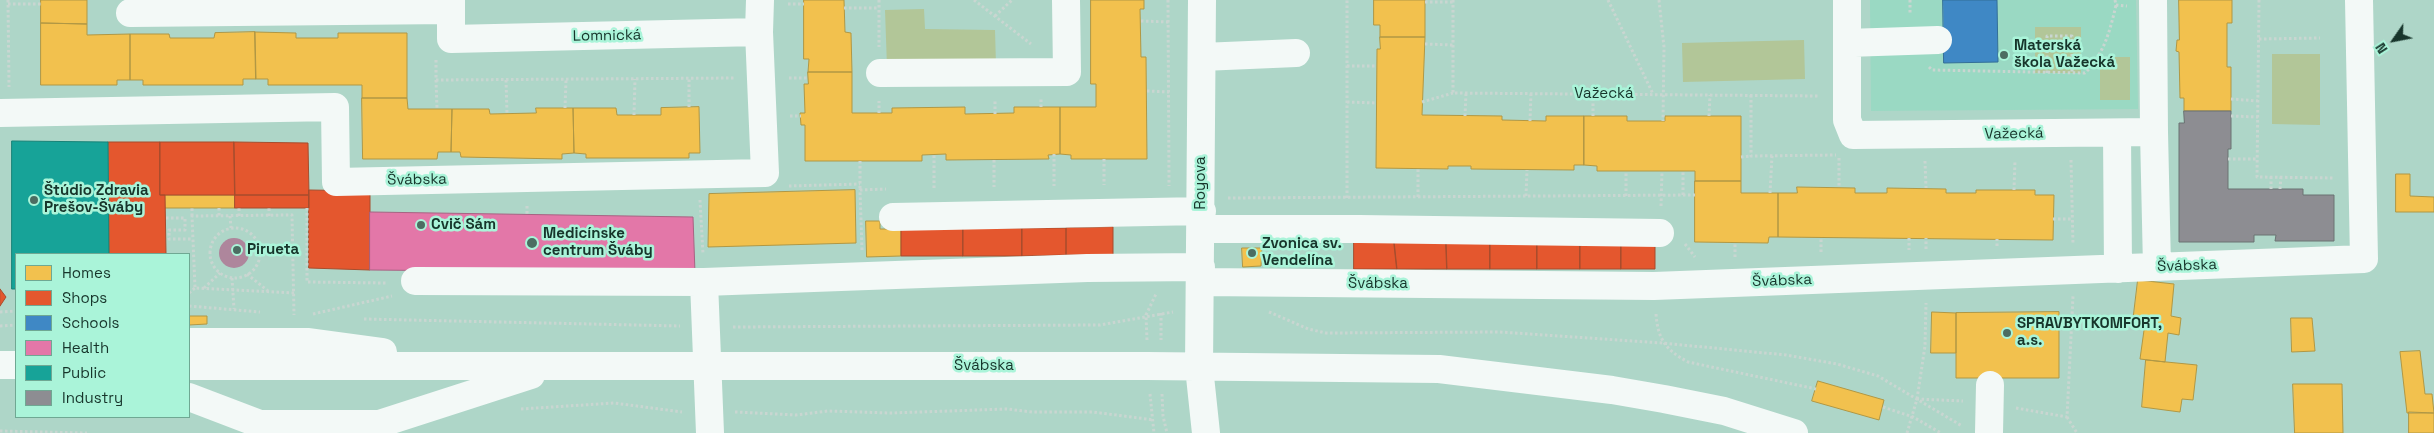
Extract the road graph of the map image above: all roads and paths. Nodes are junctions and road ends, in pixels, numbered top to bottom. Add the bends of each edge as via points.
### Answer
1 (760, 0) edge
2 (974, 0) edge
3 (1012, 0) edge
4 (1066, 0) edge
5 (1168, 0) edge
6 (1202, 0) edge
7 (1347, 0) edge
8 (1608, 0) edge
9 (1659, 0) edge
10 (1847, 0) edge
11 (2153, 0) edge
12 (2259, 0) edge
13 (2359, 0) edge
14 (880, 1) edge
15 (1453, 1) edge
16 (8, 2) edge
17 (1425, 2) dead end
18 (41, 4) dead end
19 (451, 5) edge
20 (2116, 5) dead end
21 (844, 8) dead end
22 (879, 8) junction
23 (130, 13) dead end
24 (995, 16) junction
25 (1141, 21) dead end
26 (1168, 22) junction
27 (759, 32) junction
28 (2320, 38) dead end
29 (2259, 39) junction
30 (1938, 40) dead end
31 (1910, 41) junction
32 (1847, 43) junction
33 (1425, 44) dead end
34 (1453, 45) junction
35 (1296, 53) dead end
36 (436, 54) dead end
37 (1202, 57) junction
38 (1347, 66) junction
39 (1377, 66) dead end
40 (1067, 72) junction
41 (880, 73) joint
42 (2047, 73) junction
43 (2072, 73) junction
44 (761, 78) junction
45 (808, 78) dead end
46 (635, 79) junction
47 (689, 79) junction
48 (436, 80) junction
49 (506, 80) junction
50 (566, 80) junction
51 (1147, 91) dead end
52 (1169, 92) junction
53 (1453, 92) junction
54 (1466, 93) junction
55 (1531, 93) junction
56 (1593, 94) junction
57 (1653, 94) junction
58 (1664, 94) junction
59 (1710, 95) junction
60 (1752, 95) junction
61 (1847, 96) junction
62 (2231, 99) dead end
63 (2258, 101) junction
64 (1347, 102) junction
65 (1376, 102) dead end
66 (1422, 102) dead end
67 (689, 107) dead end
68 (565, 108) dead end
69 (437, 109) dead end
70 (5, 113) edge
71 (507, 114) dead end
72 (634, 115) dead end
73 (1465, 116) dead end
74 (1592, 116) dead end
75 (1709, 116) dead end
76 (2231, 116) dead end
77 (2258, 117) junction
78 (1530, 121) dead end
79 (1663, 121) dead end
80 (2117, 132) junction
81 (2154, 132) junction
82 (934, 154) dead end
83 (1054, 154) dead end
84 (2015, 154) dead end
85 (2071, 154) dead end
86 (1839, 155) junction
87 (1848, 155) dead end
88 (1741, 156) dead end
89 (1751, 156) junction
90 (1772, 156) junction
91 (1104, 159) dead end
92 (2228, 159) dead end
93 (2258, 160) junction
94 (860, 161) dead end
95 (1418, 169) dead end
96 (1527, 170) dead end
97 (1626, 171) dead end
98 (1662, 171) dead end
99 (1683, 171) dead end
100 (2271, 176) junction
101 (2281, 176) junction
102 (2342, 178) dead end
103 (1104, 185) dead end
104 (1054, 186) dead end
105 (934, 188) dead end
106 (1839, 188) dead end
107 (2271, 189) dead end
108 (2280, 189) dead end
109 (860, 190) dead end
110 (2014, 190) dead end
111 (1770, 193) dead end
112 (1683, 195) junction
113 (1695, 195) dead end
114 (1526, 196) junction
115 (1626, 196) junction
116 (1661, 196) junction
117 (1418, 197) junction
118 (1347, 198) junction
119 (700, 202) dead end
120 (239, 207) dead end
121 (192, 208) dead end
122 (219, 208) dead end
123 (269, 208) dead end
124 (307, 208) dead end
125 (1169, 211) junction
126 (1208, 213) junction
127 (192, 216) junction
128 (220, 216) junction
129 (230, 216) junction
130 (239, 216) junction
131 (269, 216) junction
132 (893, 217) dead end
133 (166, 218) dead end
134 (2053, 219) dead end
135 (2072, 219) junction
136 (230, 228) junction
137 (1670, 235) junction
138 (1821, 237) dead end
139 (193, 239) junction
140 (1735, 243) dead end
141 (190, 256) edge
142 (194, 256) junction
143 (1735, 257) junction
144 (1745, 257) dead end
145 (1821, 257) dead end
146 (1695, 258) junction
147 (1705, 258) dead end
148 (1725, 258) dead end
149 (2073, 259) junction
150 (2157, 267) junction
151 (2118, 269) junction
152 (220, 273) junction
153 (247, 274) junction
154 (1201, 274) junction
155 (232, 278) junction
156 (704, 282) junction
157 (1713, 284) junction
158 (403, 286) junction
159 (1654, 286) junction
160 (195, 288) junction
161 (203, 289) junction
162 (232, 290) junction
163 (190, 292) edge
164 (269, 292) junction
165 (294, 293) junction
166 (1926, 307) dead end
167 (234, 308) dead end
168 (15, 311) edge
169 (0, 312) edge
170 (1265, 312) dead end
171 (15, 325) edge
172 (0, 326) edge
173 (190, 342) edge
174 (1662, 343) junction
175 (0, 365) edge
176 (15, 365) edge
177 (190, 366) edge
178 (494, 367) junction
179 (554, 367) junction
180 (708, 367) junction
181 (1200, 367) junction
182 (1816, 389) dead end
183 (1990, 394) junction
184 (190, 397) edge
185 (1917, 399) junction
186 (1883, 407) dead end
187 (519, 409) dead end
188 (1913, 417) junction
189 (2068, 417) junction
190 (1154, 420) dead end
191 (710, 424) edge
192 (0, 431) edge
193 (1977, 431) edge
194 (88, 433) edge
195 (1206, 433) edge
196 (1794, 433) edge
197 (1907, 433) edge
198 (1940, 433) edge
199 (2077, 433) edge

1 - 27 street
2 - 24 path
3 - 24 path
4 - 40 street
5 - 26 path
6 - 37 street, Royova
7 - 38 path
8 - 57 path
9 - 58 path
10 - 32 street, Važecká
11 - 81 street
12 - 29 path
13 - 150 street, Švábska via 2364,259
14 - 22 path
15 - 17 path
15 - 34 path
16 - 18 path
16 - 70 path
19 - 23 street, Lomnická
19 - 27 street, Lomnická via 451,39
20 - 43 path via 2110,32 2097,61 2084,73
21 - 22 path
22 - 41 path
24 - 40 path
25 - 26 path
26 - 52 path
27 - 44 street, Švábska
28 - 29 path
29 - 63 path
30 - 31 street
31 - 32 street
31 - 42 path via 1932,70
32 - 61 street, Važecká
33 - 34 path
34 - 53 path
35 - 37 street
36 - 48 path
37 - 126 street, Royova
38 - 39 path
38 - 64 path
40 - 41 street
42 - 43 path
42 - 43 path via 2047,36 2072,36
44 - 45 path
44 - 47 path
44 - 70 street, Švábska via 765,173 336,182 334,108
46 - 47 path
46 - 50 path
46 - 72 path
47 - 67 path
48 - 49 path
48 - 69 path
49 - 50 path
49 - 71 path
50 - 68 path
51 - 52 path
52 - 125 path
53 - 54 path, Važecká
53 - 66 path
54 - 55 path, Važecká
54 - 73 path
55 - 56 path, Važecká
55 - 78 path
56 - 57 path, Važecká
56 - 74 path
57 - 58 path, Važecká
58 - 59 path, Važecká
58 - 79 path
59 - 60 path, Važecká
59 - 75 path
60 - 61 path, Važecká
60 - 89 path
61 - 80 street, Važecká via 1847,120 1853,135
62 - 63 path
63 - 77 path
64 - 65 path
64 - 118 path
76 - 77 path
77 - 93 path
80 - 81 street, Važecká
80 - 151 street
81 - 150 street
82 - 105 path
83 - 104 path
84 - 110 path
85 - 135 path
86 - 87 path
86 - 90 path
86 - 106 path
88 - 89 path
89 - 90 path
90 - 111 path
91 - 103 path
92 - 93 path
93 - 100 path via 2257,177
94 - 109 path
95 - 117 path
96 - 114 path
97 - 115 path
98 - 116 path
99 - 112 path
100 - 101 path
100 - 107 path
101 - 102 path
101 - 108 path
112 - 113 path
112 - 116 path
114 - 115 path
114 - 117 path
115 - 116 path
116 - 137 path
117 - 118 path
118 - 126 path
119 - 156 path
120 - 130 path
121 - 127 path
122 - 128 path
123 - 131 path
124 - 158 path via 307,282
125 - 126 street
125 - 132 street
126 - 137 street via 1359,229
126 - 154 street, Royova
127 - 128 path
127 - 139 path
128 - 129 path
129 - 130 path
129 - 136 path
130 - 131 path
131 - 165 path via 292,215
133 - 139 path via 185,218 185,230 169,230 169,239
134 - 135 path
135 - 149 path
136 - 152 path via 219,233 211,244 210,257
136 - 153 path via 246,230 257,241 259,256
137 - 146 path
138 - 145 path
139 - 142 path
140 - 143 path
141 - 142 path
142 - 160 path
143 - 144 path
143 - 148 path
146 - 147 path
146 - 157 path
149 - 151 street, Švábska
149 - 157 street, Švábska
149 - 189 path
150 - 151 street, Švábska
152 - 155 path
152 - 161 path
153 - 155 path
153 - 164 path
154 - 156 street, Švábska via 1087,268
154 - 159 street, Švábska
154 - 181 street, Royova
155 - 162 path
156 - 158 street, Švábska
156 - 180 street
157 - 159 street, Švábska
158 - 165 path via 294,318
159 - 174 path via 1656,320
160 - 161 path
160 - 163 path
161 - 162 path
162 - 164 path
162 - 167 path
164 - 165 path
166 - 185 path via 1925,346
168 - 169 path
170 - 174 path via 1326,333 1500,332
171 - 172 path
173 - 178 street via 308,342
174 - 182 path via 1672,354 1688,362
174 - 185 path via 1786,355 1837,364 1878,376
175 - 176 street
177 - 178 street, Švábska
178 - 179 street, Švábska
179 - 180 street, Švábska
179 - 184 street via 379,424 260,424
180 - 181 street, Švábska
180 - 191 street
181 - 195 street, Royova
181 - 196 street, Švábska via 1439,369 1664,399 1724,411
183 - 185 path
183 - 189 path
183 - 193 street
185 - 188 path
185 - 193 path
186 - 188 path
187 - 191 path via 614,403
188 - 197 path
188 - 198 path
189 - 199 path
190 - 191 path via 1093,412 1007,409 837,411 796,415 725,412
192 - 194 path

